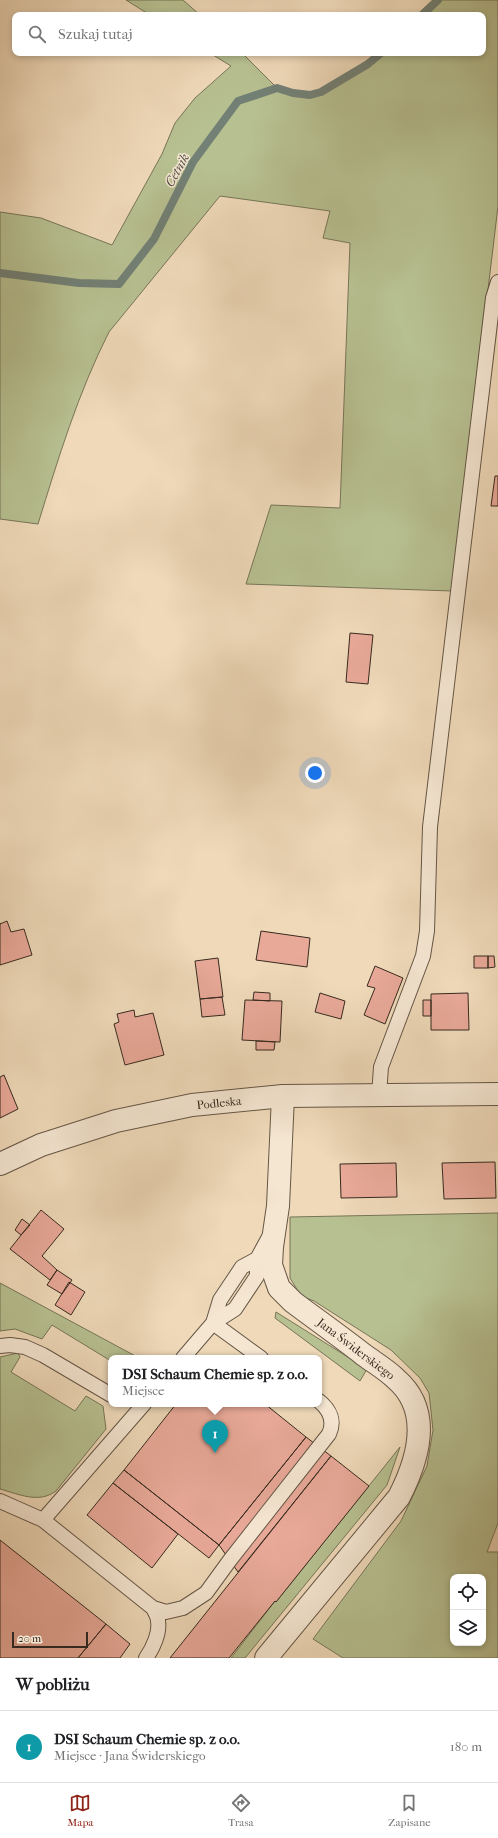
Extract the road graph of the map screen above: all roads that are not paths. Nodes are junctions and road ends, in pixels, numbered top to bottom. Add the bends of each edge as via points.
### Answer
1 (498, 282) edge
2 (498, 1094) edge
3 (379, 1095) junction
4 (283, 1096) junction
5 (0, 1164) edge
6 (275, 1225) junction
7 (213, 1323) junction
8 (0, 1346) edge
9 (186, 1355) edge
10 (257, 1355) edge
11 (108, 1393) edge
12 (322, 1404) edge
13 (136, 1407) edge
14 (0, 1501) edge
15 (43, 1520) junction
16 (153, 1608) junction
17 (146, 1658) edge
18 (266, 1658) edge

1 - 3 lane via 492,306 430,827 427,931 423,956 381,1067
2 - 3 street, Podleska
3 - 4 street, Podleska
4 - 5 street, Podleska via 192,1105 116,1121 41,1145
4 - 6 street, Jana Świderskiego
6 - 7 lane via 257,1259 257,1276 242,1300 235,1309
6 - 18 street, Jana Świderskiego via 271,1265 279,1288 293,1302 397,1379 411,1397 416,1409 419,1437 412,1469 399,1497
7 - 9 lane
7 - 10 lane
8 - 11 lane via 25,1347
12 - 16 lane via 329,1411 332,1427 329,1434 206,1593 183,1608 166,1612
13 - 15 lane
14 - 15 lane
15 - 16 lane
16 - 17 lane via 159,1620 157,1635

